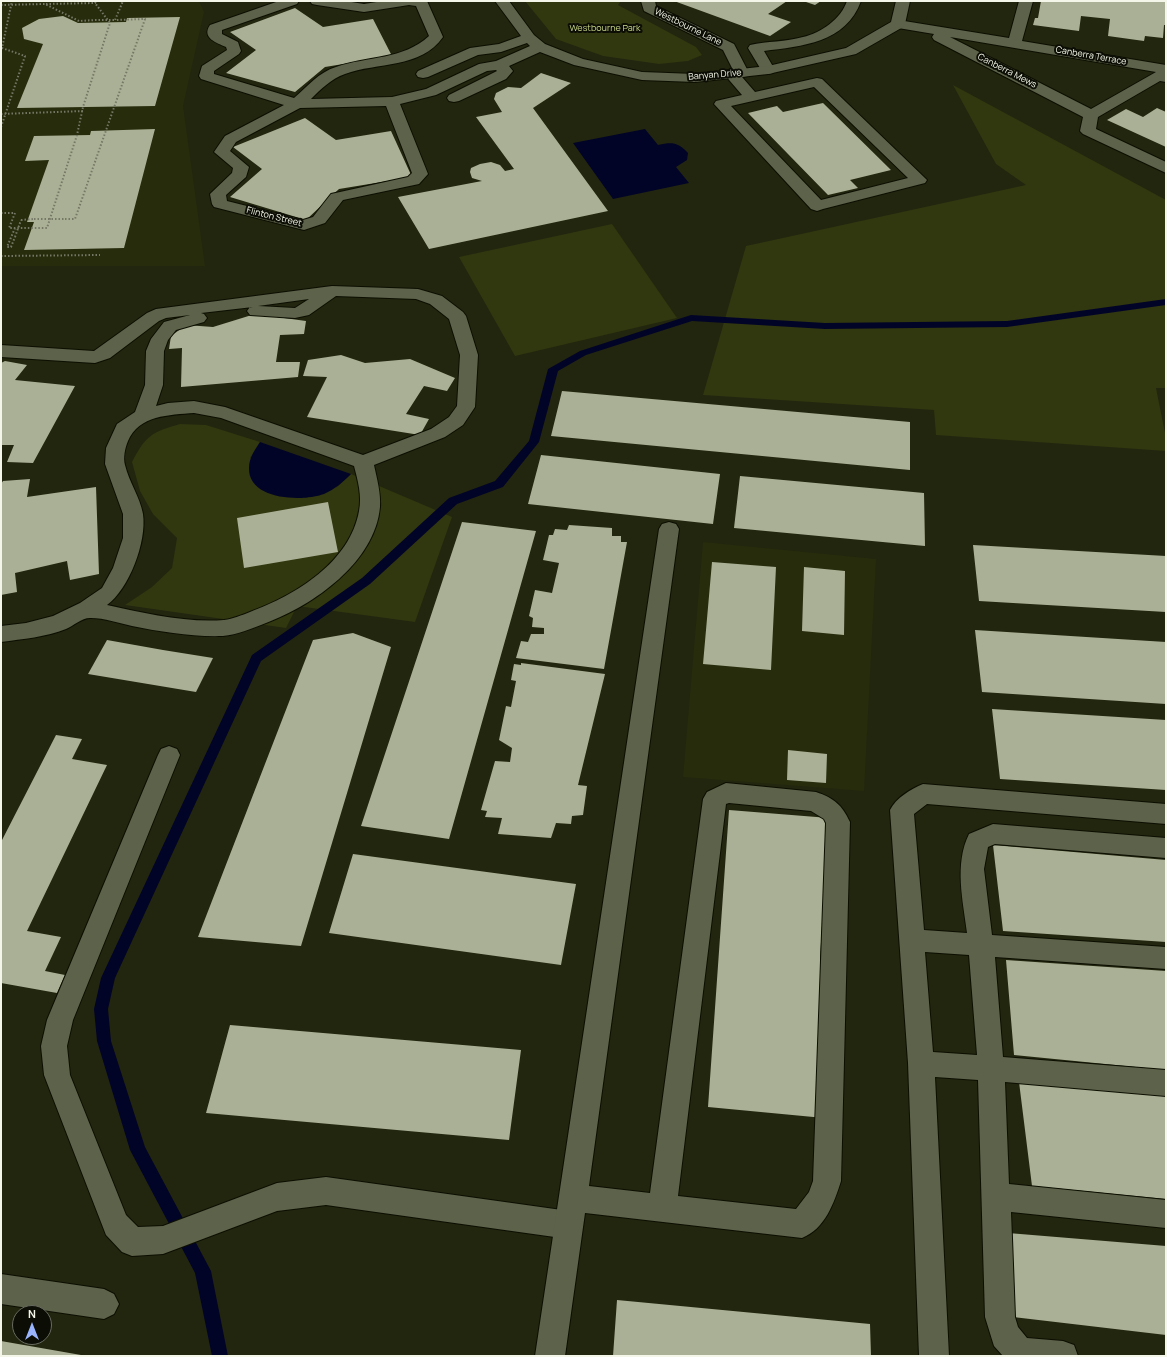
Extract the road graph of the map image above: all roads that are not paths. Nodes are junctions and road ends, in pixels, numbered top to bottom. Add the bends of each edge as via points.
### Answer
1 (292, 1) edge
2 (317, 1) edge
3 (502, 1) edge
4 (648, 1) edge
5 (854, 1) edge
6 (903, 1) edge
7 (1026, 1) edge
8 (898, 24) junction
9 (922, 28) junction
10 (534, 42) junction
11 (1016, 42) junction
12 (475, 51) junction
13 (499, 65) junction
14 (1166, 69) edge
15 (768, 70) junction
16 (423, 74) dead end
17 (736, 74) junction
18 (1166, 78) edge
19 (752, 97) junction
20 (454, 98) dead end
21 (392, 101) junction
22 (297, 104) junction
23 (1091, 115) junction
24 (1166, 168) edge
25 (332, 291) junction
26 (1, 351) edge
27 (143, 415) junction
28 (363, 462) junction
29 (670, 529) dead end
30 (87, 609) junction
31 (1, 634) edge
32 (169, 755) dead end
33 (1166, 814) edge
34 (1166, 848) edge
35 (911, 940) junction
36 (981, 945) junction
37 (1166, 958) edge
38 (921, 1063) junction
39 (991, 1068) junction
40 (1166, 1083) edge
41 (996, 1197) junction
42 (573, 1198) junction
43 (662, 1208) junction
44 (1166, 1214) edge
45 (569, 1225) junction
46 (1, 1289) edge
47 (104, 1304) dead end
48 (550, 1356) edge
49 (934, 1356) edge
50 (1063, 1356) edge

1 - 22 street, Flinton Street via 215,28 216,36 233,45 234,51 207,69 206,76
2 - 22 street, Flinton Street via 364,8 409,1 422,3 436,37 428,46 392,60 341,70 329,76
3 - 10 street
4 - 17 street, Westbourne Lane via 649,8 729,47
5 - 15 street via 850,12 834,28 807,41 755,48
6 - 8 street
7 - 11 street
8 - 9 street, Canberra Terrace
8 - 15 street, Banyan Drive via 851,51
9 - 11 street, Canberra Terrace
9 - 23 street, Canberra Mews
10 - 12 street
10 - 13 street, Flinton Street
10 - 17 street, Banyan Drive via 579,62 642,76 694,78
11 - 14 street, Canberra Terrace
12 - 13 street
12 - 16 street
13 - 20 street via 506,71 501,76
13 - 21 street, Flinton Street via 484,68 431,92
15 - 17 street, Banyan Drive
17 - 19 street
18 - 23 street via 1160,75
19 - 19 street via 721,104 817,206 919,180 817,82
21 - 22 street, Flinton Street
21 - 22 street, Flinton Street via 420,174 413,181 338,197 319,220 304,226 220,204 218,194 240,174 241,166 222,152 230,139
23 - 24 street via 1088,131
25 - 26 street via 162,313 104,354 95,357
25 - 27 street via 311,307 295,313 251,311 204,317 170,326 155,351 154,385
25 - 28 street via 418,294 436,300 456,316 469,355 466,407 456,420 438,433
27 - 28 street via 168,408 194,407 225,412
27 - 30 street via 124,428 116,448 115,464 132,514 133,538 123,568 109,593
28 - 30 street via 370,491 369,513 360,537 345,560 325,580 295,601 266,615 226,628 190,628
29 - 42 street
30 - 31 street via 58,623
32 - 45 street via 60,1020 54,1046 57,1075 116,1225 132,1242 163,1240 277,1197 326,1191
33 - 35 street via 923,794 902,810
34 - 36 street via 993,834 976,841 972,869
35 - 36 street
35 - 38 street
36 - 37 street
36 - 39 street
38 - 39 street
38 - 49 street
39 - 40 street
39 - 41 street
41 - 44 street
41 - 50 street via 1000,1317 1005,1335 1020,1352
42 - 43 street
42 - 45 street
43 - 43 street via 802,1224 821,1200 827,1182 838,822 832,812 816,802 726,793 715,799
45 - 48 street
46 - 47 street

